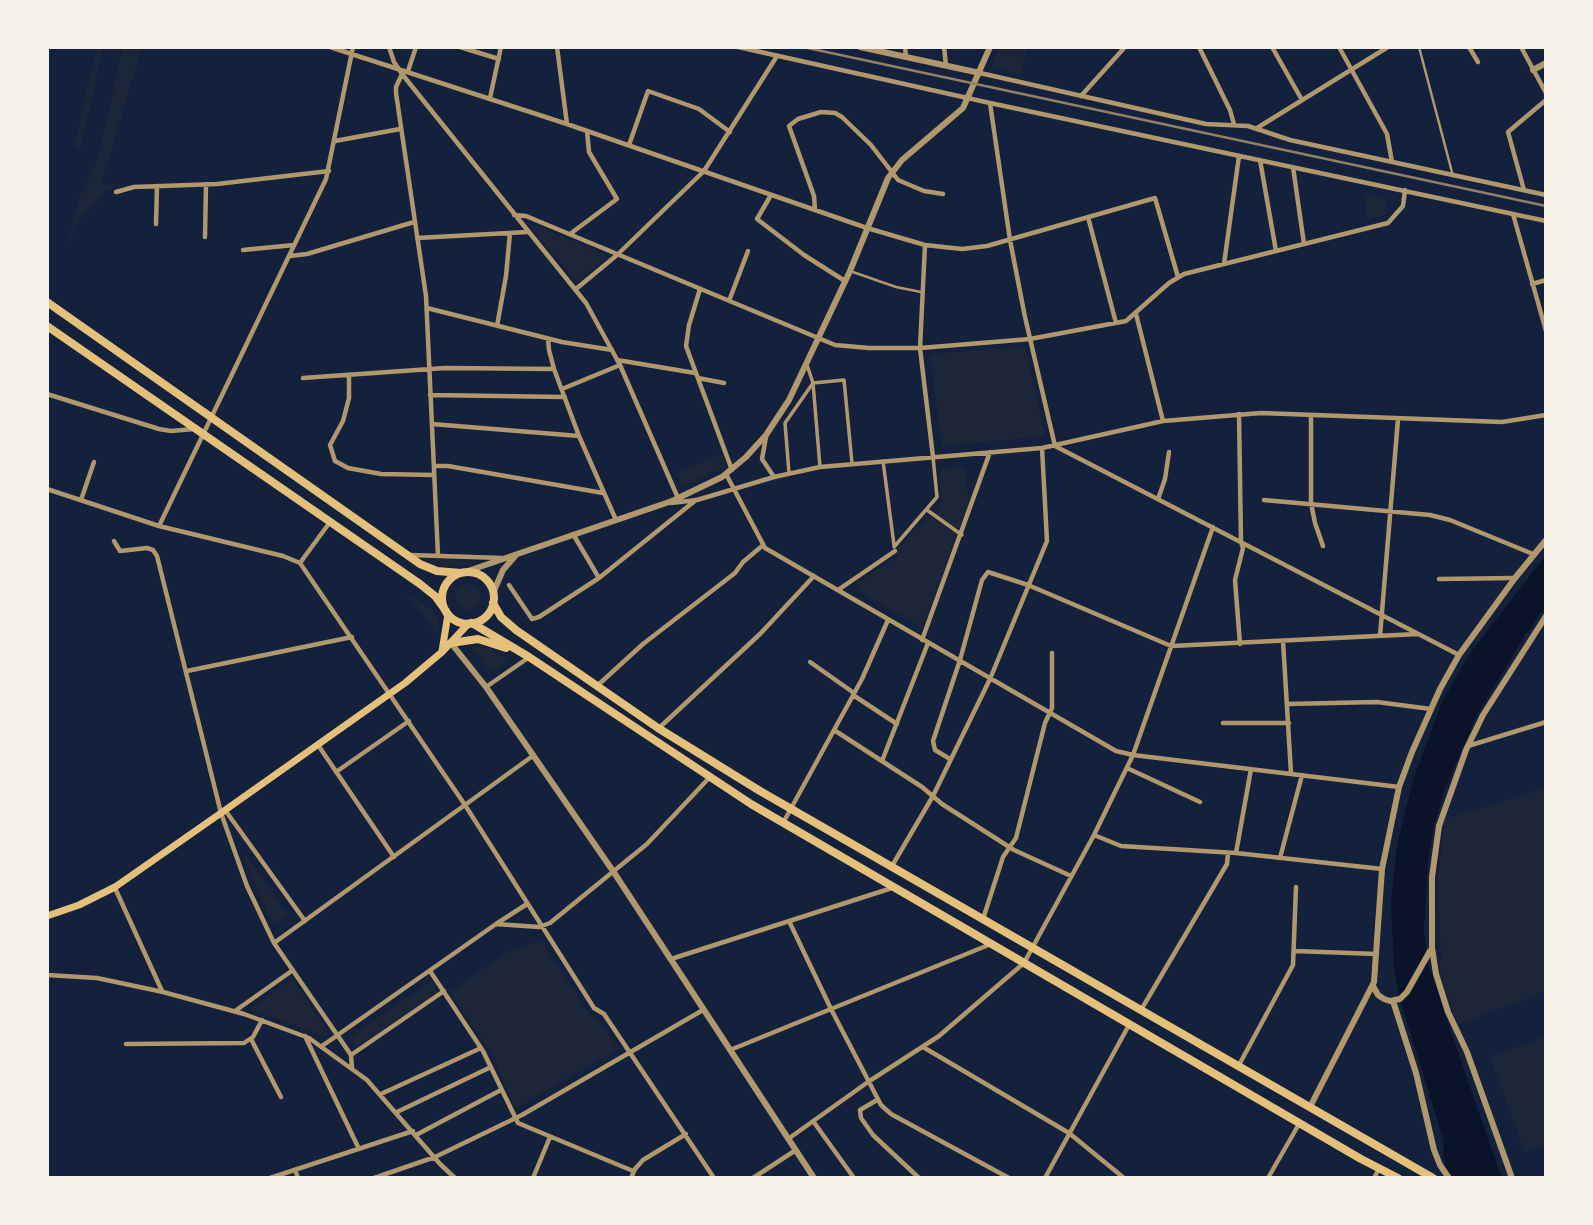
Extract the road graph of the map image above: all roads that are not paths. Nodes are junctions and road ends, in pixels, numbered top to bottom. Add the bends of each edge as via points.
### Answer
1 (330, 47) edge
2 (389, 47) edge
3 (416, 47) edge
4 (460, 47) edge
5 (501, 47) edge
6 (557, 47) edge
7 (738, 47) edge
8 (860, 47) edge
9 (905, 47) edge
10 (944, 47) edge
11 (990, 47) edge
12 (1125, 47) edge
13 (1199, 47) edge
14 (1272, 47) edge
15 (1339, 47) edge
16 (1388, 47) edge
17 (1419, 47) edge
18 (1468, 47) edge
19 (1521, 47) edge
20 (352, 50) edge
21 (777, 56) junction
22 (906, 57) junction
23 (499, 59) junction
24 (1478, 62) dead end
25 (1546, 63) edge
26 (946, 65) junction
27 (397, 67) junction
28 (1352, 69) junction
29 (1533, 70) junction
30 (408, 71) junction
31 (980, 73) junction
32 (402, 74) junction
33 (1546, 93) edge
34 (969, 97) junction
35 (1081, 97) junction
36 (490, 98) junction
37 (1302, 100) junction
38 (1546, 100) edge
39 (990, 103) junction
40 (567, 124) junction
41 (1234, 124) junction
42 (1257, 128) junction
43 (400, 130) junction
44 (587, 131) junction
45 (730, 132) junction
46 (335, 141) junction
47 (629, 145) junction
48 (1239, 156) junction
49 (1260, 160) junction
50 (1392, 162) junction
51 (1293, 167) junction
52 (329, 171) junction
53 (704, 171) junction
54 (891, 174) junction
55 (1454, 176) junction
56 (206, 184) junction
57 (157, 186) junction
58 (1405, 190) junction
59 (1524, 190) junction
60 (116, 192) dead end
61 (943, 194) dead end
62 (771, 195) junction
63 (1546, 195) edge
64 (815, 210) junction
65 (1513, 214) junction
66 (514, 215) junction
67 (1088, 217) junction
68 (1546, 221) edge
69 (414, 222) junction
70 (156, 225) dead end
71 (867, 228) junction
72 (527, 232) junction
73 (510, 233) junction
74 (569, 234) junction
75 (205, 237) dead end
76 (416, 238) junction
77 (1010, 240) junction
78 (295, 244) junction
79 (1304, 244) junction
80 (925, 245) junction
81 (243, 250) dead end
82 (748, 251) dead end
83 (1276, 251) junction
84 (617, 254) junction
85 (289, 256) junction
86 (1224, 264) junction
87 (850, 271) junction
88 (1178, 277) junction
89 (1546, 280) edge
90 (845, 281) junction
91 (1532, 284) junction
92 (576, 289) junction
93 (700, 289) junction
94 (922, 292) junction
95 (729, 301) junction
96 (47, 302) edge
97 (427, 308) junction
98 (1136, 314) junction
99 (1116, 323) junction
100 (47, 326) edge
101 (497, 326) junction
102 (1546, 331) edge
103 (819, 338) junction
104 (548, 339) junction
105 (1030, 339) junction
106 (920, 348) junction
107 (612, 351) junction
108 (617, 360) junction
109 (807, 363) junction
110 (620, 365) junction
111 (429, 369) junction
112 (554, 369) junction
113 (349, 375) junction
114 (696, 375) junction
115 (303, 378) dead end
116 (723, 383) dead end
117 (813, 383) junction
118 (562, 389) junction
119 (47, 394) edge
120 (430, 395) junction
121 (565, 397) junction
122 (1239, 414) junction
123 (1311, 415) junction
124 (1546, 415) edge
125 (210, 418) junction
126 (1398, 419) junction
127 (1163, 421) junction
128 (432, 424) junction
129 (194, 429) junction
130 (202, 434) junction
131 (766, 435) junction
132 (579, 436) junction
133 (1055, 446) junction
134 (1042, 448) junction
135 (990, 452) junction
136 (1169, 452) dead end
137 (933, 457) junction
138 (883, 461) junction
139 (94, 462) dead end
140 (852, 463) junction
141 (434, 466) junction
142 (821, 467) junction
143 (729, 472) junction
144 (789, 473) junction
145 (434, 475) junction
146 (774, 477) junction
147 (47, 489) edge
148 (733, 489) junction
149 (604, 493) junction
150 (678, 499) junction
151 (1158, 499) junction
152 (81, 500) junction
153 (697, 500) junction
154 (1264, 500) dead end
155 (1311, 503) junction
156 (664, 504) junction
157 (927, 510) junction
158 (1390, 510) junction
159 (616, 520) junction
160 (330, 522) junction
161 (159, 526) junction
162 (1213, 527) junction
163 (573, 533) junction
164 (961, 535) junction
165 (1546, 540) edge
166 (114, 541) dead end
167 (1241, 542) junction
168 (762, 546) junction
169 (1322, 546) dead end
170 (894, 549) junction
171 (520, 552) junction
172 (1533, 554) junction
173 (407, 555) junction
174 (438, 556) junction
175 (503, 558) junction
176 (300, 563) junction
177 (463, 572) junction
178 (814, 576) junction
179 (599, 578) junction
180 (1515, 578) junction
181 (1439, 579) dead end
182 (1028, 585) junction
183 (509, 586) dead end
184 (838, 590) junction
185 (493, 593) junction
186 (493, 604) junction
187 (447, 612) junction
188 (1382, 614) junction
189 (1546, 616) edge
190 (888, 620) junction
191 (471, 623) junction
192 (1419, 634) junction
193 (1380, 636) junction
194 (352, 637) junction
195 (922, 640) junction
196 (1283, 641) junction
197 (451, 643) junction
198 (928, 643) junction
199 (1240, 643) junction
200 (1171, 646) junction
201 (442, 652) junction
202 (1052, 653) dead end
203 (1460, 654) junction
204 (529, 657) junction
205 (960, 660) junction
206 (810, 662) dead end
207 (187, 671) junction
208 (990, 679) junction
209 (486, 687) junction
210 (596, 687) junction
211 (391, 693) junction
212 (854, 694) junction
213 (1287, 704) junction
214 (1431, 709) junction
215 (1049, 713) junction
216 (409, 721) junction
217 (1546, 722) edge
218 (1223, 723) dead end
219 (1289, 723) junction
220 (897, 724) junction
221 (658, 728) junction
222 (834, 730) junction
223 (318, 746) junction
224 (1468, 746) junction
225 (534, 755) junction
226 (1133, 755) junction
227 (950, 759) junction
228 (882, 761) junction
229 (1128, 768) junction
230 (1251, 769) junction
231 (336, 772) junction
232 (1291, 774) junction
233 (1302, 775) junction
234 (709, 778) junction
235 (1399, 787) junction
236 (933, 796) junction
237 (1199, 802) dead end
238 (465, 805) junction
239 (790, 809) junction
240 (223, 812) junction
241 (783, 823) junction
242 (1094, 835) junction
243 (1010, 848) junction
244 (1228, 853) junction
245 (1237, 853) junction
246 (394, 857) junction
247 (1280, 858) junction
248 (892, 867) junction
249 (1382, 869) junction
250 (612, 871) junction
251 (1071, 876) junction
252 (115, 887) junction
253 (892, 887) junction
254 (1296, 887) dead end
255 (527, 904) junction
256 (47, 916) edge
257 (983, 919) junction
258 (305, 921) junction
259 (789, 921) junction
260 (496, 924) junction
261 (542, 926) junction
262 (274, 943) junction
263 (991, 944) junction
264 (1032, 947) junction
265 (1432, 948) junction
266 (1295, 951) junction
267 (1377, 954) junction
268 (670, 960) junction
269 (1024, 963) junction
270 (293, 970) junction
271 (430, 971) junction
272 (47, 975) edge
273 (1373, 986) junction
274 (444, 991) junction
275 (163, 992) junction
276 (1397, 1000) junction
277 (831, 1009) junction
278 (703, 1010) junction
279 (1142, 1010) junction
280 (234, 1012) junction
281 (262, 1020) junction
282 (1130, 1025) junction
283 (338, 1035) junction
284 (305, 1037) junction
285 (251, 1039) junction
286 (126, 1044) dead end
287 (322, 1046) junction
288 (923, 1047) junction
289 (481, 1048) junction
290 (729, 1051) junction
291 (629, 1052) junction
292 (351, 1055) junction
293 (1238, 1066) junction
294 (491, 1067) junction
295 (352, 1068) junction
296 (868, 1082) junction
297 (501, 1090) junction
298 (381, 1094) junction
299 (281, 1097) dead end
300 (877, 1100) junction
301 (1310, 1107) junction
302 (397, 1112) junction
303 (515, 1119) junction
304 (813, 1121) junction
305 (1300, 1123) junction
306 (415, 1133) junction
307 (1069, 1133) junction
308 (686, 1134) junction
309 (550, 1137) junction
310 (788, 1139) junction
311 (359, 1149) junction
312 (796, 1150) junction
313 (435, 1157) junction
314 (1379, 1169) junction
315 (295, 1170) junction
316 (634, 1171) junction
317 (1449, 1177) edge
318 (270, 1178) edge
319 (298, 1178) edge
320 (374, 1178) edge
321 (455, 1178) edge
322 (533, 1178) edge
323 (631, 1178) edge
324 (714, 1178) edge
325 (752, 1178) edge
326 (814, 1178) edge
327 (854, 1178) edge
328 (919, 1178) edge
329 (1009, 1178) edge
330 (1045, 1178) edge
331 (1124, 1178) edge
332 (1268, 1178) edge
333 (1374, 1178) edge
334 (1398, 1178) edge
335 (1433, 1178) edge
336 (1512, 1178) edge

1 - 20 street
2 - 27 street
3 - 30 street
4 - 23 street
5 - 23 street
6 - 40 street
7 - 21 street
8 - 22 street
9 - 22 street
10 - 26 street
11 - 31 street
12 - 35 street
13 - 41 street
14 - 37 street
15 - 28 street
16 - 28 street
17 - 55 lane
18 - 24 street
19 - 29 street
20 - 27 street
20 - 46 street
21 - 34 street
21 - 45 street
22 - 26 street
23 - 36 street
25 - 29 street
26 - 31 street
27 - 30 street
27 - 32 street
28 - 37 street
28 - 50 street via 1387,134
29 - 33 street
30 - 36 street
31 - 34 street
31 - 35 street
32 - 43 street via 396,87
32 - 66 street
34 - 39 street
34 - 54 street via 955,116
35 - 41 street via 1206,124
36 - 40 street
37 - 42 street
38 - 59 street via 1508,132
39 - 48 street
39 - 77 street
40 - 44 street
41 - 42 street
42 - 50 street via 1290,140
43 - 46 street
43 - 69 street
44 - 47 street
44 - 74 street via 590,152 617,200
45 - 47 street via 699,109 648,92
45 - 53 street
46 - 52 street
47 - 53 street
48 - 49 street
48 - 86 street
49 - 51 street
49 - 83 street
50 - 55 street
51 - 58 street
51 - 79 street
52 - 56 street
52 - 78 street
53 - 62 street
53 - 84 street
54 - 61 street via 912,187
54 - 64 street via 871,145 840,115 821,112 798,118 789,130
54 - 71 street
55 - 59 street
56 - 57 street
56 - 75 street
57 - 60 street
57 - 70 street
58 - 65 street
58 - 79 street via 1403,206 1388,223
59 - 63 street
62 - 64 street
62 - 90 street via 757,219
64 - 71 street
65 - 68 street
65 - 91 street
66 - 72 street
66 - 74 street
67 - 77 street
67 - 88 street via 1155,198
67 - 99 street
69 - 76 street
69 - 85 street
71 - 80 street
71 - 87 street
72 - 73 street
72 - 92 street
73 - 76 street
73 - 101 street
74 - 84 street
76 - 97 street
77 - 80 street via 962,249
77 - 105 street
78 - 81 street
78 - 85 street
79 - 83 street
80 - 94 street
82 - 95 street
83 - 86 street
84 - 92 street
84 - 93 street
85 - 125 street
86 - 88 street
87 - 90 street
87 - 94 lane
88 - 98 street
89 - 91 street
90 - 103 street
91 - 102 street
92 - 107 street
93 - 95 street
93 - 114 street via 686,346
94 - 106 street
95 - 103 street
96 - 125 main road
97 - 101 street
97 - 111 street
98 - 99 street
98 - 127 street
99 - 105 street
100 - 129 main road
101 - 104 street
103 - 106 street via 847,347
103 - 109 street
104 - 107 street
104 - 112 street
105 - 106 street
105 - 133 street
106 - 137 street
107 - 108 street
108 - 110 street
108 - 114 street
109 - 117 street
109 - 131 street
110 - 118 street
110 - 150 street
111 - 112 street
111 - 113 street
111 - 120 street
112 - 118 street
113 - 115 street
113 - 145 street via 343,421 330,445 334,460 341,466 389,475
114 - 116 street
114 - 143 street
117 - 140 street via 844,380
117 - 142 street
117 - 144 street via 785,423
118 - 121 street
119 - 129 street via 159,429
120 - 121 street
120 - 128 street
121 - 132 street
122 - 123 street
122 - 127 street
122 - 167 street
123 - 126 street
123 - 155 street
124 - 126 street via 1502,422
125 - 130 street
125 - 173 main road
126 - 158 street
127 - 133 street
128 - 132 street
128 - 141 street
129 - 130 main road
130 - 160 main road
130 - 161 street
131 - 143 street
131 - 146 street via 762,459
132 - 149 street
133 - 134 street
133 - 151 street
134 - 135 street
134 - 182 street via 1047,538
135 - 137 street
135 - 164 street
136 - 151 street
137 - 138 street
137 - 157 street via 937,497
138 - 140 street
138 - 170 street
139 - 152 street
140 - 142 street
141 - 145 street
141 - 149 street
142 - 144 street
143 - 148 street
143 - 150 street
144 - 146 street
145 - 174 street
146 - 148 street
147 - 152 street
148 - 153 street
148 - 168 street
149 - 159 street
150 - 156 street
151 - 162 street
152 - 161 street
153 - 156 street
153 - 179 street
154 - 155 street
155 - 158 street
155 - 169 street
156 - 159 street
157 - 164 street
157 - 170 street
158 - 172 street via 1450,520
158 - 188 street
159 - 163 street
160 - 176 street
160 - 187 main road via 432,592
161 - 176 street
162 - 167 street
162 - 200 street
163 - 171 street
163 - 179 street
164 - 195 street
165 - 172 street
166 - 207 street via 121,552 147,548 156,553
167 - 188 street
167 - 199 street via 1243,556 1235,580
168 - 178 street
168 - 210 street
170 - 184 street
171 - 175 street
171 - 185 street via 505,566
172 - 180 street
173 - 174 street
173 - 177 main road via 433,570
174 - 175 street
175 - 177 street
176 - 194 street
177 - 185 main road via 483,576
177 - 187 main road via 443,590
178 - 184 street
178 - 221 street via 760,635
179 - 183 street via 532,619
180 - 181 street
180 - 203 street
182 - 200 street
182 - 205 street via 985,573
182 - 208 street
184 - 190 street
185 - 186 main road
186 - 191 main road via 484,618
186 - 210 main road via 512,628
187 - 191 main road via 460,622
187 - 201 main road
188 - 192 street
188 - 193 street
189 - 224 street
190 - 195 street
190 - 212 street
191 - 197 main road
191 - 204 main road
192 - 193 street
192 - 203 street
193 - 196 street
194 - 207 street
194 - 211 street
195 - 198 street
196 - 199 street
196 - 213 street
197 - 201 main road
197 - 204 main road via 485,640
197 - 209 street
198 - 205 street
198 - 220 street
199 - 200 street
200 - 226 street
201 - 211 main road
202 - 215 street
203 - 214 street
204 - 209 street
204 - 234 main road
205 - 208 street
205 - 227 street via 933,744 934,750
206 - 212 street
207 - 240 street
208 - 215 street
208 - 227 street
209 - 225 street
210 - 221 main road
211 - 216 street
211 - 223 main road
212 - 220 street
212 - 222 street
213 - 214 street via 1377,702
213 - 219 street
214 - 235 street
215 - 226 street via 1110,748
215 - 243 street
216 - 231 street
216 - 238 street
217 - 224 street
218 - 219 street
219 - 232 street
220 - 228 street
221 - 239 main road
222 - 228 street
222 - 239 street
223 - 231 street
223 - 240 main road
224 - 265 street via 1437,839
225 - 238 street
225 - 250 street
226 - 229 street
226 - 230 street
227 - 236 street
228 - 236 street
229 - 237 street
229 - 242 street
230 - 232 street
230 - 245 street
231 - 246 street
232 - 233 street
233 - 235 street
233 - 247 street
234 - 241 main road
234 - 250 street via 647,844
235 - 249 street
236 - 243 street
236 - 248 street
238 - 246 street
238 - 255 street
239 - 241 street
239 - 248 main road
240 - 252 main road
240 - 258 street
240 - 262 street via 247,886
241 - 253 main road
242 - 244 street via 1121,846
242 - 251 street
243 - 251 street
243 - 257 street
244 - 245 street
244 - 279 street via 1227,864
245 - 247 street
246 - 258 street
247 - 249 street
248 - 257 main road
249 - 267 street
250 - 261 street
250 - 268 street
251 - 264 street
252 - 256 main road
252 - 275 street
253 - 259 street
253 - 263 main road
254 - 266 street
255 - 260 street
255 - 261 street
257 - 264 main road
258 - 262 street
259 - 268 street
259 - 277 street
260 - 261 street
260 - 271 street
261 - 291 street via 594,1008 604,1014
262 - 270 street
263 - 269 main road
263 - 277 street
264 - 269 street
264 - 279 main road
265 - 276 street via 1408,992
265 - 336 street via 1448,1012
266 - 267 street
266 - 293 street via 1293,965
267 - 273 street
268 - 278 street
269 - 282 main road
269 - 288 street
270 - 280 street
270 - 283 street
271 - 274 street
271 - 283 street
272 - 275 street via 97,978
273 - 276 street via 1381,998
273 - 301 street
274 - 289 street
274 - 292 street
275 - 280 street
276 - 317 street via 1434,1150
277 - 290 street
277 - 296 street
278 - 290 street
278 - 291 street
279 - 293 main road
280 - 281 street
281 - 284 street
281 - 285 street
282 - 305 main road
282 - 307 street
283 - 287 street
283 - 292 street
284 - 287 street
284 - 311 street
285 - 286 street via 240,1043
285 - 299 street
287 - 295 street
288 - 296 street
288 - 307 street
289 - 294 street
289 - 298 street
290 - 310 street
291 - 303 street
291 - 308 street
292 - 295 street
293 - 301 main road
294 - 297 street
294 - 302 street
295 - 298 street
296 - 300 street
296 - 304 street
297 - 303 street
297 - 306 street
298 - 302 street
300 - 328 street via 859,1114 873,1135
300 - 329 street via 891,1114
301 - 335 main road
302 - 306 street
303 - 309 street
303 - 313 street
304 - 310 street
304 - 327 street
305 - 314 main road
305 - 332 street
306 - 311 street
306 - 313 street
307 - 330 street
307 - 331 street
308 - 316 street via 643,1160
308 - 324 street
309 - 316 street
309 - 322 street
310 - 312 street
311 - 315 street
312 - 325 street
312 - 326 street
313 - 320 street
313 - 321 street
314 - 333 street
314 - 334 main road
315 - 318 street
315 - 319 street
316 - 323 street

